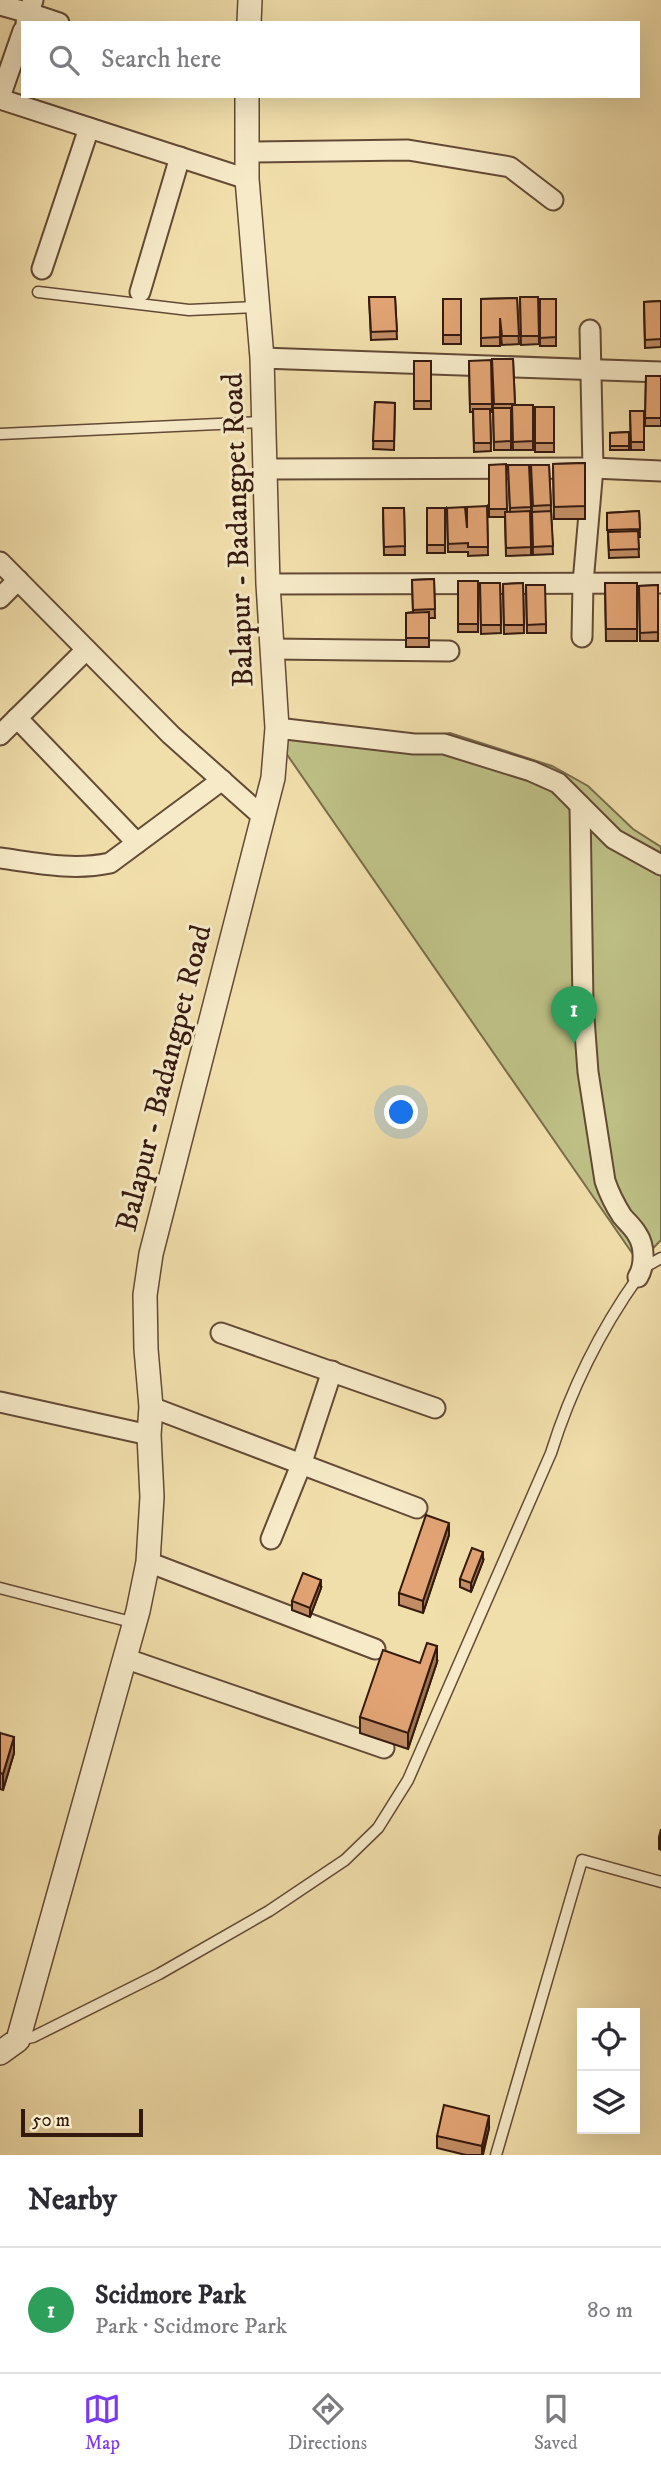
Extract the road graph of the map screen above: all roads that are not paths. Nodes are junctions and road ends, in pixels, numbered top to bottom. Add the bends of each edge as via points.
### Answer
1 (0, 5) edge
2 (28, 17) edge
3 (49, 21) edge
4 (21, 37) edge
5 (0, 98) edge
6 (247, 98) edge
7 (89, 128) junction
8 (247, 152) junction
9 (180, 158) junction
10 (247, 179) junction
11 (554, 200) dead end
12 (42, 269) dead end
13 (38, 292) dead end
14 (140, 292) dead end
15 (258, 307) junction
16 (590, 330) dead end
17 (262, 358) junction
18 (590, 369) junction
19 (661, 372) edge
20 (265, 422) junction
21 (0, 435) edge
22 (593, 468) junction
23 (267, 469) junction
24 (661, 471) edge
25 (0, 562) edge
26 (18, 580) junction
27 (583, 583) junction
28 (661, 583) edge
29 (268, 584) junction
30 (0, 598) edge
31 (582, 636) dead end
32 (271, 649) junction
33 (86, 650) junction
34 (449, 651) dead end
35 (18, 718) junction
36 (277, 728) junction
37 (0, 735) edge
38 (222, 780) junction
39 (580, 806) junction
40 (262, 816) junction
41 (137, 844) junction
42 (0, 858) edge
43 (661, 865) edge
44 (661, 1258) edge
45 (640, 1273) junction
46 (221, 1333) dead end
47 (332, 1371) junction
48 (0, 1402) edge
49 (151, 1407) junction
50 (435, 1409) dead end
51 (149, 1435) junction
52 (301, 1465) junction
53 (417, 1508) dead end
54 (271, 1539) dead end
55 (148, 1562) junction
56 (0, 1588) edge
57 (135, 1623) junction
58 (375, 1649) dead end
59 (127, 1659) junction
60 (384, 1748) dead end
61 (661, 1882) edge
62 (9, 2047) edge
63 (496, 2155) edge

1 - 2 street
2 - 3 street
4 - 5 street
5 - 7 street
6 - 8 street, Balapur - Badangpet Road
7 - 9 street
7 - 12 street
8 - 10 street, Balapur - Badangpet Road
8 - 11 street via 408,150 510,167
9 - 10 street
9 - 14 street
10 - 15 street, Balapur - Badangpet Road
13 - 15 lane via 189,310
15 - 17 street, Balapur - Badangpet Road
16 - 18 street
17 - 18 street
17 - 20 street, Balapur - Badangpet Road
18 - 19 street
18 - 22 street
20 - 21 lane
20 - 23 street, Balapur - Badangpet Road
22 - 23 street
22 - 24 street
22 - 27 street
23 - 29 street, Balapur - Badangpet Road
25 - 26 street
26 - 30 street
26 - 33 street
27 - 28 street
27 - 29 street
27 - 31 street
29 - 32 street, Balapur - Badangpet Road
32 - 34 street
32 - 36 street, Balapur - Badangpet Road
33 - 35 street
33 - 38 street
35 - 37 street
35 - 41 street
36 - 39 street via 444,744 558,783
36 - 40 street, Balapur - Badangpet Road via 273,778
38 - 40 street
38 - 41 street
39 - 43 street via 614,839
39 - 45 street via 588,1072 605,1181 610,1196 638,1235 643,1252
40 - 49 street, Balapur - Badangpet Road via 151,1254 145,1295
41 - 42 street via 110,863 90,867
44 - 45 lane
45 - 62 lane via 580,1374 551,1453 408,1780 378,1828 345,1860 269,1910 159,1974
46 - 47 street
47 - 50 street
47 - 52 street
48 - 51 street
49 - 51 street, Balapur - Badangpet Road
49 - 52 street
51 - 55 street, Balapur - Badangpet Road
52 - 53 street
52 - 54 street
55 - 57 street, Balapur - Badangpet Road
55 - 58 street
56 - 57 lane
57 - 59 street, Balapur - Badangpet Road
59 - 60 street
59 - 62 street, Balapur - Badangpet Road
61 - 63 lane via 582,1860

